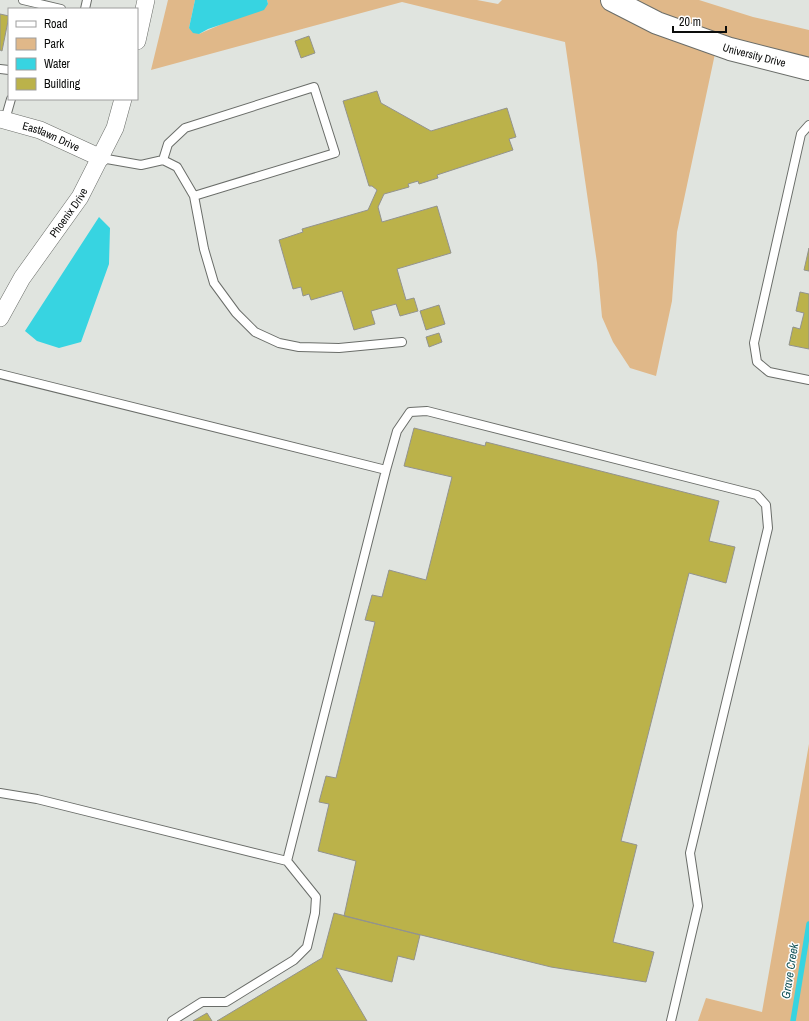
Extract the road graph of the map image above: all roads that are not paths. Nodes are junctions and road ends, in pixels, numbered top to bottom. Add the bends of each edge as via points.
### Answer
1 (23, 0) edge
2 (612, 0) edge
3 (142, 1) edge
4 (35, 6) edge
5 (52, 8) edge
6 (138, 33) edge
7 (809, 69) edge
8 (11, 100) edge
9 (123, 100) edge
10 (3, 120) edge
11 (809, 125) edge
12 (101, 158) junction
13 (163, 160) junction
14 (194, 196) junction
15 (0, 318) edge
16 (402, 342) dead end
17 (0, 374) edge
18 (809, 380) edge
19 (386, 470) junction
20 (0, 793) edge
21 (287, 861) junction
22 (172, 1021) edge
23 (671, 1021) edge

1 - 4 lane
2 - 7 street, University Drive via 657,22 730,48
3 - 6 street
4 - 5 lane
8 - 10 lane
9 - 12 street, Phoenix Drive via 115,128
10 - 12 street, Eastlawn Drive via 40,130
11 - 18 lane via 801,134 754,343 757,362 769,372
12 - 13 lane via 141,166
12 - 15 street, Phoenix Drive via 80,197 22,278
13 - 14 lane via 176,167
13 - 14 lane via 168,144 185,128 314,87 335,153
14 - 16 lane via 204,249 214,283 236,313 255,332 279,343 299,347 339,348
17 - 19 lane
19 - 21 lane
19 - 23 lane via 397,431 410,412 427,411 757,495 766,505 768,528 690,853 698,906
20 - 21 lane via 37,799
21 - 22 lane via 316,897 307,947 294,960 226,1002 202,1002

